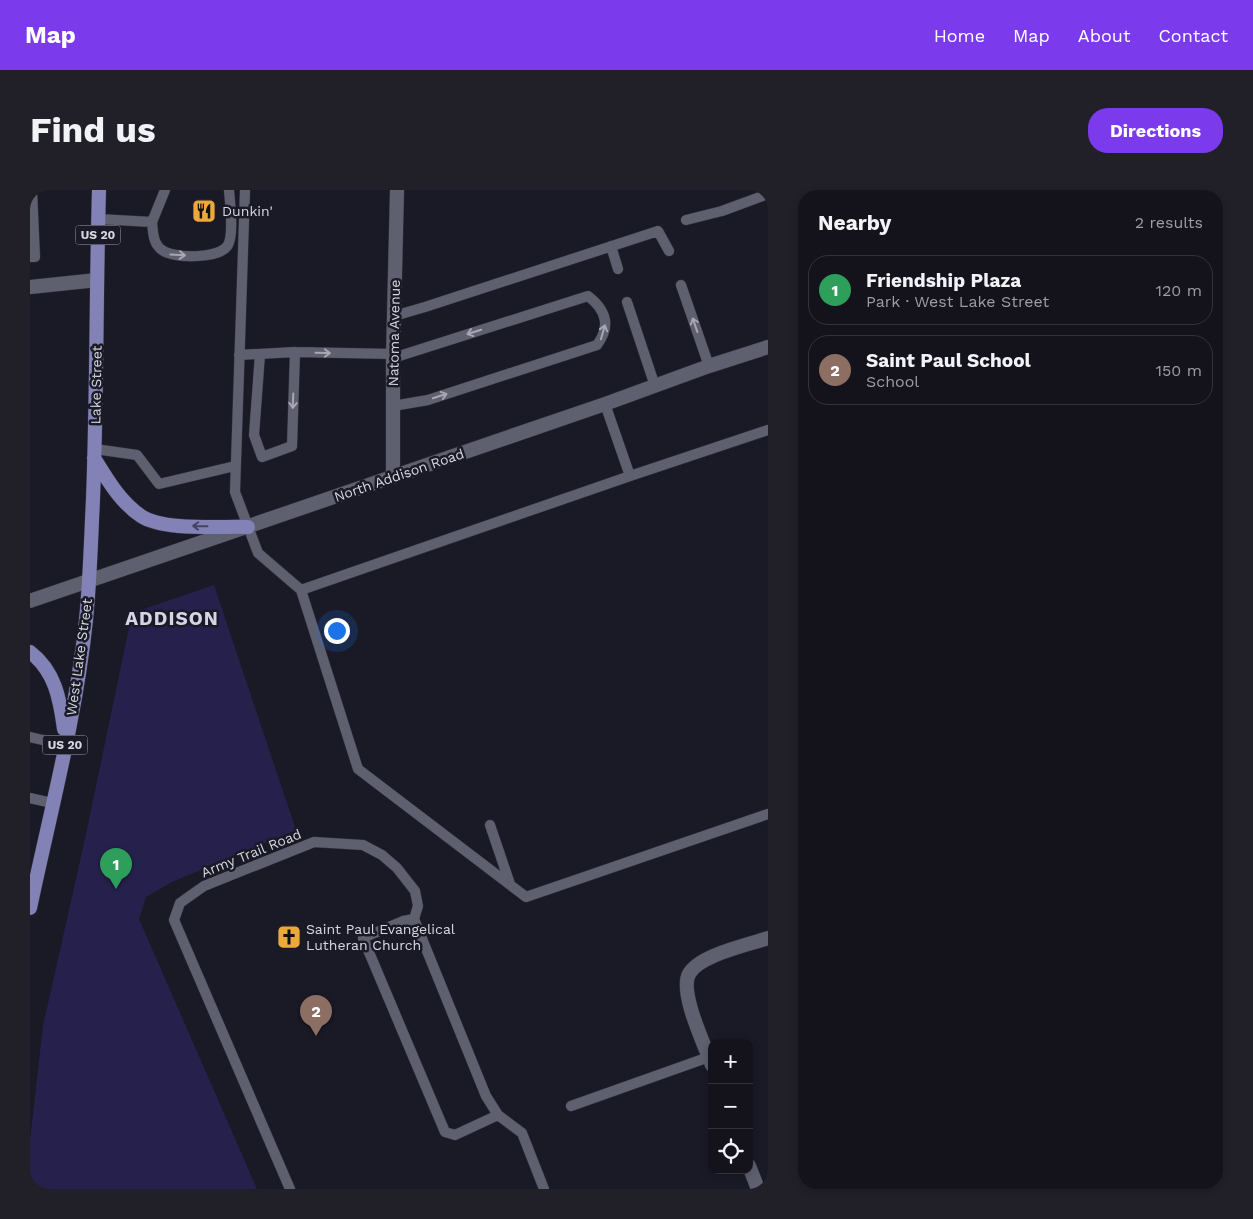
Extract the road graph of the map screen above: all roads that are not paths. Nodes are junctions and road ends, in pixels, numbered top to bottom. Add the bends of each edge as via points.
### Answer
1 (32, 190) edge
2 (99, 190) edge
3 (165, 190) edge
4 (229, 190) edge
5 (245, 190) edge
6 (397, 190) edge
7 (768, 194) edge
8 (98, 219) junction
9 (686, 220) dead end
10 (152, 222) junction
11 (611, 246) junction
12 (669, 251) dead end
13 (30, 257) edge
14 (618, 269) dead end
15 (96, 280) junction
16 (681, 285) dead end
17 (30, 287) edge
18 (628, 302) dead end
19 (394, 316) junction
20 (768, 347) edge
21 (295, 352) junction
22 (260, 354) junction
23 (239, 355) junction
24 (393, 356) junction
25 (709, 366) junction
26 (655, 386) junction
27 (605, 404) junction
28 (393, 406) junction
29 (768, 430) edge
30 (95, 454) junction
31 (235, 466) junction
32 (630, 476) junction
33 (393, 477) junction
34 (248, 527) junction
35 (89, 581) junction
36 (301, 590) junction
37 (30, 601) edge
38 (30, 652) edge
39 (30, 737) edge
40 (66, 743) junction
41 (30, 798) edge
42 (52, 803) junction
43 (768, 814) edge
44 (490, 825) dead end
45 (510, 885) junction
46 (30, 908) edge
47 (414, 919) junction
48 (768, 938) edge
49 (708, 1056) edge
50 (708, 1062) edge
51 (571, 1106) dead end
52 (498, 1114) junction
53 (752, 1174) edge
54 (290, 1189) edge
55 (544, 1189) edge
56 (758, 1189) edge

1 - 13 lane via 34,257
2 - 8 main road, Lake Street / US 20
3 - 10 lane
10 -> 4 lane via 154,238 161,250 172,255 214,255 227,246 230,238
5 - 23 lane
6 - 19 street, Natoma Avenue
7 - 9 lane
8 - 10 lane
8 - 15 main road, Lake Street / US 20
11 - 12 lane via 658,231
11 - 14 lane
11 - 19 lane
15 - 17 street
15 - 30 main road, Lake Street / US 20
25 -> 16 lane
18 - 26 lane
19 - 24 street, Natoma Avenue
20 - 25 street, North Addison Road
21 - 22 lane
21 -> 22 lane via 292,446 262,457 254,435
21 -> 24 lane
22 - 23 lane
23 - 31 lane
24 - 28 street, Natoma Avenue
28 -> 24 lane via 428,400 597,345 604,336 606,325 598,304 588,296
25 - 26 street, North Addison Road
26 - 27 street, North Addison Road
27 - 32 lane
27 - 33 street, North Addison Road
28 - 33 street, Natoma Avenue
29 - 32 lane
30 - 31 lane via 137,455 159,484
34 -> 30 main road via 169,525 142,517 112,486
30 - 35 main road, Lake Street / US 20
31 - 34 lane via 234,492
32 - 36 lane
33 - 34 street, North Addison Road
34 - 35 street, North Addison Road
34 - 36 lane via 258,553
35 - 37 street, North Addison Road
35 - 40 main road, West Lake Street / US 20 via 82,655
36 - 45 lane via 358,769
38 - 40 main road via 46,668 60,698
39 - 40 lane
40 - 42 main road, West Lake Street / US 20
41 - 42 lane
42 - 46 main road, West Lake Street / US 20
43 - 45 lane via 526,897
44 - 45 lane
47 - 52 lane via 486,1096
47 - 52 lane via 362,938 445,1132 455,1134
47 - 54 lane, Army Trail Road via 418,906 415,891 382,855 363,846 314,842 204,886 180,903 174,920
48 - 49 street via 714,956 698,964 688,974 688,1001
50 - 51 lane
52 - 55 lane via 522,1133
53 - 56 street

